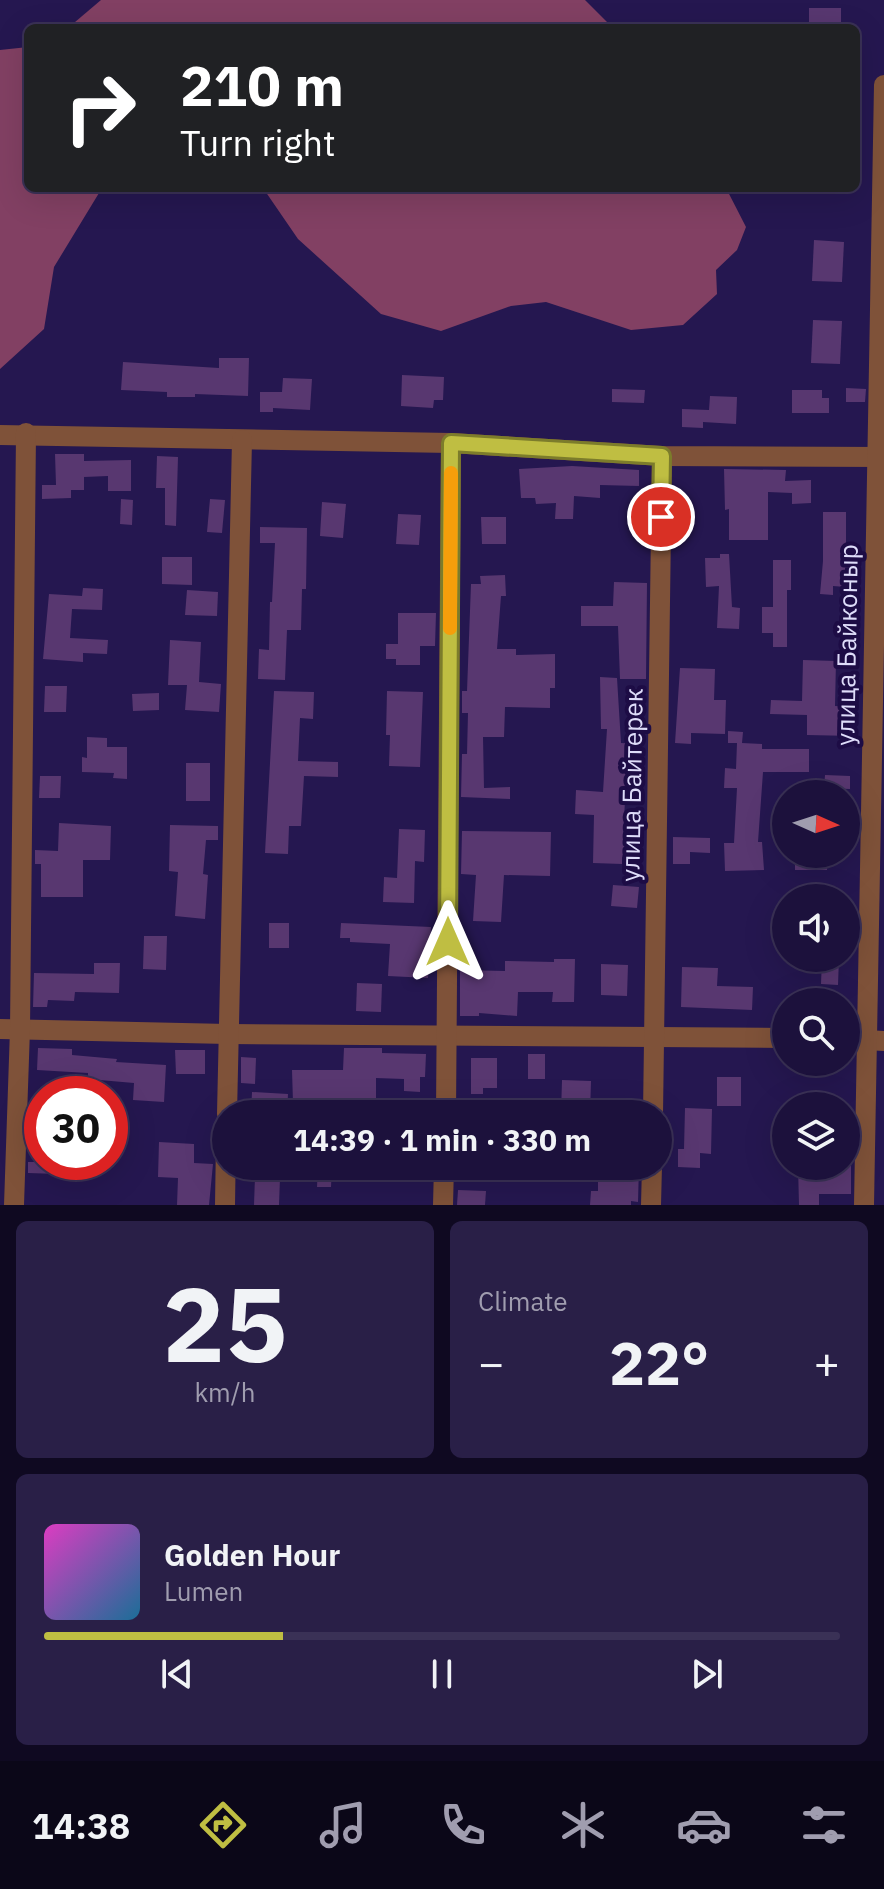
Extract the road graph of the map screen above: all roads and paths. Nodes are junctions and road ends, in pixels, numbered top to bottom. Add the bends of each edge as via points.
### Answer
1 (884, 85) edge
2 (26, 433) junction
3 (0, 435) edge
4 (242, 440) junction
5 (451, 443) junction
6 (662, 456) junction
7 (880, 457) edge
8 (10, 1029) edge
9 (228, 1034) junction
10 (448, 1035) junction
11 (655, 1036) junction
12 (772, 1038) edge
13 (866, 1040) edge
14 (227, 1100) edge
15 (446, 1100) edge
16 (653, 1100) edge
17 (225, 1180) edge
18 (444, 1180) edge
19 (652, 1180) edge
20 (14, 1205) edge
21 (225, 1205) edge
22 (443, 1205) edge
23 (651, 1205) edge
24 (864, 1205) edge

1 - 7 street, улица Байконыр
2 - 3 street
2 - 4 street
2 - 8 street
4 - 5 street
4 - 9 street
5 - 6 street
5 - 10 street
6 - 7 street
6 - 11 street, улица Байтерек
7 - 13 street, улица Байконыр
8 - 9 street
8 - 20 street
9 - 10 street
9 - 14 street
10 - 11 street
10 - 15 street
11 - 12 street
11 - 16 street, улица Байтерек
13 - 24 street, улица Байконыр
17 - 21 street
18 - 22 street
19 - 23 street

